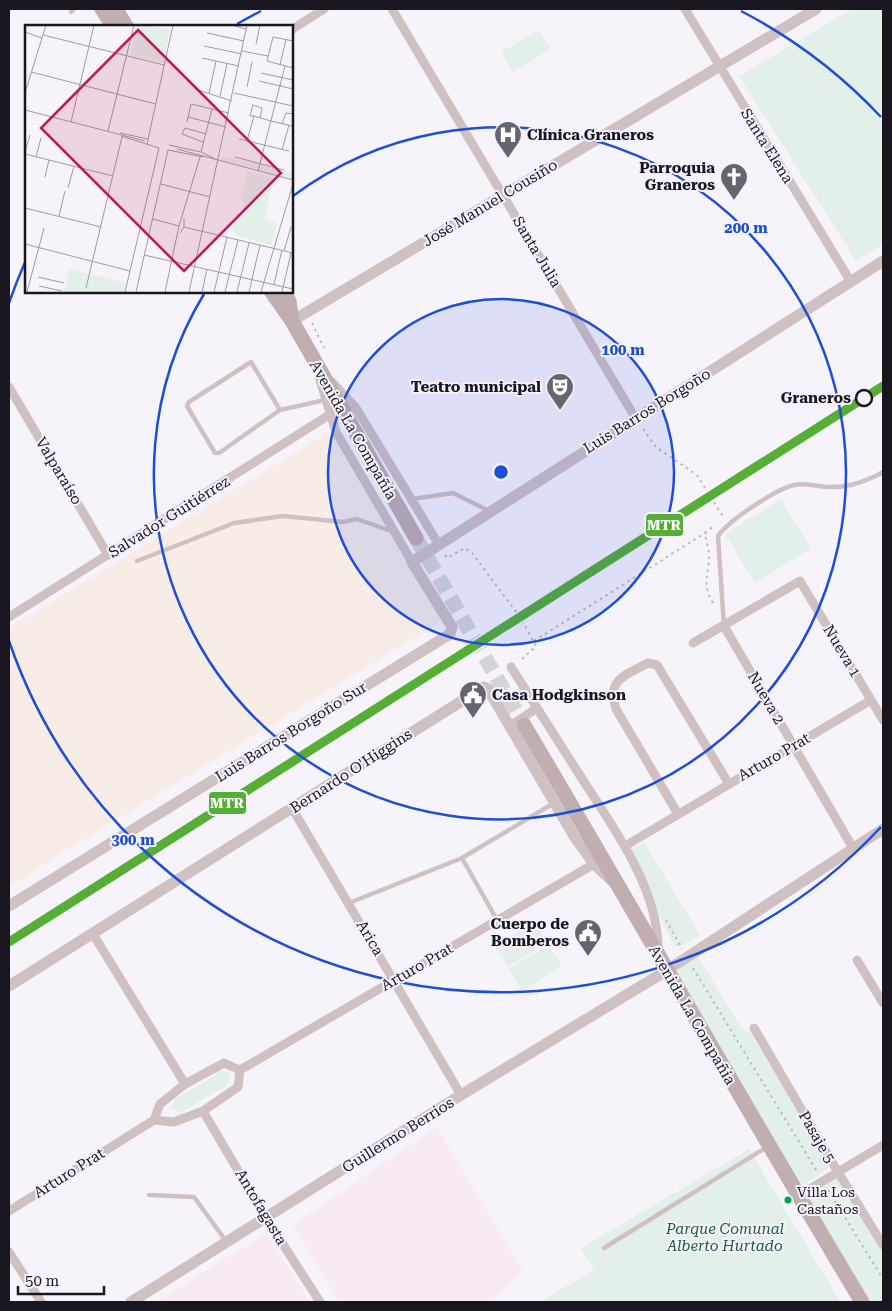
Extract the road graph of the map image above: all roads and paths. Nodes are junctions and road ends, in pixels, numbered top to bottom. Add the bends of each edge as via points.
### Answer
1 (102, 9) edge
2 (116, 9) edge
3 (324, 9) edge
4 (392, 9) edge
5 (685, 9) edge
6 (816, 9) edge
7 (112, 25) edge
8 (125, 25) edge
9 (292, 29) edge
10 (719, 67) junction
11 (503, 195) junction
12 (883, 261) edge
13 (851, 282) junction
14 (272, 292) edge
15 (284, 292) edge
16 (292, 321) junction
17 (316, 365) junction
18 (9, 386) edge
19 (325, 400) junction
20 (280, 410) junction
21 (329, 415) junction
22 (636, 419) junction
23 (883, 472) edge
24 (411, 499) junction
25 (490, 512) junction
26 (395, 533) junction
27 (705, 533) junction
28 (416, 538) tunnel mouth
29 (438, 545) junction
30 (108, 555) junction
31 (137, 561) dead end
32 (412, 562) junction
33 (715, 605) dead end
34 (9, 617) edge
35 (724, 626) junction
36 (534, 641) junction
37 (693, 643) dead end
38 (511, 667) joint
39 (871, 700) junction
40 (537, 708) junction
41 (883, 720) edge
42 (517, 726) junction
43 (793, 746) junction
44 (729, 784) junction
45 (554, 803) junction
46 (292, 808) junction
47 (678, 814) junction
48 (883, 828) edge
49 (625, 846) junction
50 (853, 848) junction
51 (462, 858) junction
52 (594, 864) junction
53 (621, 890) junction
54 (349, 903) junction
55 (9, 906) edge
56 (665, 918) dead end
57 (498, 920) junction
58 (93, 934) junction
59 (658, 956) junction
60 (687, 958) junction
61 (857, 960) dead end
62 (666, 971) junction
63 (395, 980) junction
64 (9, 986) edge
65 (883, 1003) edge
66 (754, 1028) dead end
67 (240, 1070) junction
68 (185, 1084) junction
69 (461, 1095) junction
70 (203, 1111) junction
71 (154, 1120) junction
72 (883, 1146) edge
73 (768, 1147) junction
74 (838, 1172) junction
75 (823, 1182) junction
76 (149, 1195) dead end
77 (798, 1196) junction
78 (9, 1211) edge
79 (266, 1218) junction
80 (226, 1242) junction
81 (883, 1245) edge
82 (604, 1248) dead end
83 (9, 1252) edge
84 (883, 1280) edge
85 (41, 1302) edge
86 (131, 1302) edge
87 (320, 1302) edge
88 (862, 1302) edge

1 - 7 main road
2 - 8 main road
3 - 9 street
4 - 11 street, Santa Julia
5 - 10 street, Santa Elena
6 - 10 street, José Manuel Cousiño
10 - 11 street, José Manuel Cousiño
10 - 13 street, Santa Elena
11 - 16 street, José Manuel Cousiño
11 - 22 street, Santa Julia
12 - 13 street, Luis Barros Borgoño
13 - 22 street, Luis Barros Borgoño
14 - 16 main road, Avenida La Compañía
15 - 16 main road, Avenida La Compañía via 289,301
16 - 17 main road, Avenida La Compañía
17 - 19 street
17 - 24 street via 356,408
17 - 28 main road, Avenida La Compañía
18 - 30 street, Valparaíso
19 - 20 lane
19 - 21 street
20 - 20 lane via 215,453 187,406 251,362
21 - 26 street
21 - 30 street, Salvador Guitiérrez
22 - 25 street, Luis Barros Borgoño
22 - 27 path via 656,447 697,476 725,519
23 - 35 lane via 856,484 831,488 796,484 784,488 725,525 718,536
24 - 25 lane via 452,493
24 - 29 street
25 - 29 street, Luis Barros Borgoño
26 - 31 lane via 357,519 343,522 283,516 234,523
26 - 32 street
27 - 33 path via 709,560 705,573 709,595
27 - 36 path
29 - 32 street, Luis Barros Borgoño
29 - 36 path via 447,558 464,548 472,553
30 - 34 street, Salvador Guitiérrez
32 - 55 street, Luis Barros Borgoño Sur via 452,627 450,634
35 - 37 street
35 - 39 street, Nueva 1 via 800,581
35 - 43 street, Nueva 2
36 - 38 path via 536,646 533,650
38 - 40 street
39 - 41 street, Nueva 1
39 - 43 street, Arturo Prat
40 - 42 street
40 - 49 street
42 - 45 street, Bernardo O'Higgins
42 - 46 street, Bernardo O'Higgins via 488,689 480,688
42 - 53 main road, Avenida La Compañía
43 - 44 street, Arturo Prat
43 - 50 street, Nueva 2
44 - 47 street, Arturo Prat
44 - 47 street via 657,665 648,663 620,679 612,694 616,709
45 - 51 lane
45 - 52 street, Bernardo O'Higgins
46 - 54 street, Arica
46 - 58 street, Bernardo O'Higgins
47 - 49 street, Arturo Prat
48 - 50 street, Guillermo Berrios
49 - 59 street via 658,930
50 - 60 street, Guillermo Berrios
51 - 54 lane
51 - 57 lane
52 - 53 street, Bernardo O'Higgins
52 - 57 street, Arturo Prat
53 - 59 main road, Avenida La Compañía
54 - 63 street, Arica
56 - 60 path
57 - 63 street, Arturo Prat
58 - 64 street, Bernardo O'Higgins
58 - 68 street
59 - 62 main road, Avenida La Compañía
60 - 62 street, Guillermo Berrios
60 - 75 path
61 - 65 street
62 - 69 street, Guillermo Berrios
62 - 73 main road, Avenida La Compañía
63 - 67 street, Arturo Prat
63 - 69 street, Arica
66 - 74 street, Pasaje 5
67 - 68 street, Arturo Prat via 224,1063
67 - 70 street via 238,1087
68 - 71 street, Arturo Prat via 160,1104
69 - 79 street, Guillermo Berrios
70 - 71 street via 174,1122
70 - 79 street, Antofagasta
71 - 78 street, Arturo Prat
72 - 74 street
73 - 77 main road, Avenida La Compañía
73 - 82 lane
74 - 75 street
74 - 81 street, Pasaje 5
75 - 77 street
75 - 84 path
76 - 80 lane via 194,1196
77 - 88 main road, Avenida La Compañía
79 - 80 street, Guillermo Berrios
79 - 87 street, Antofagasta
80 - 86 street, Guillermo Berrios
83 - 85 street

